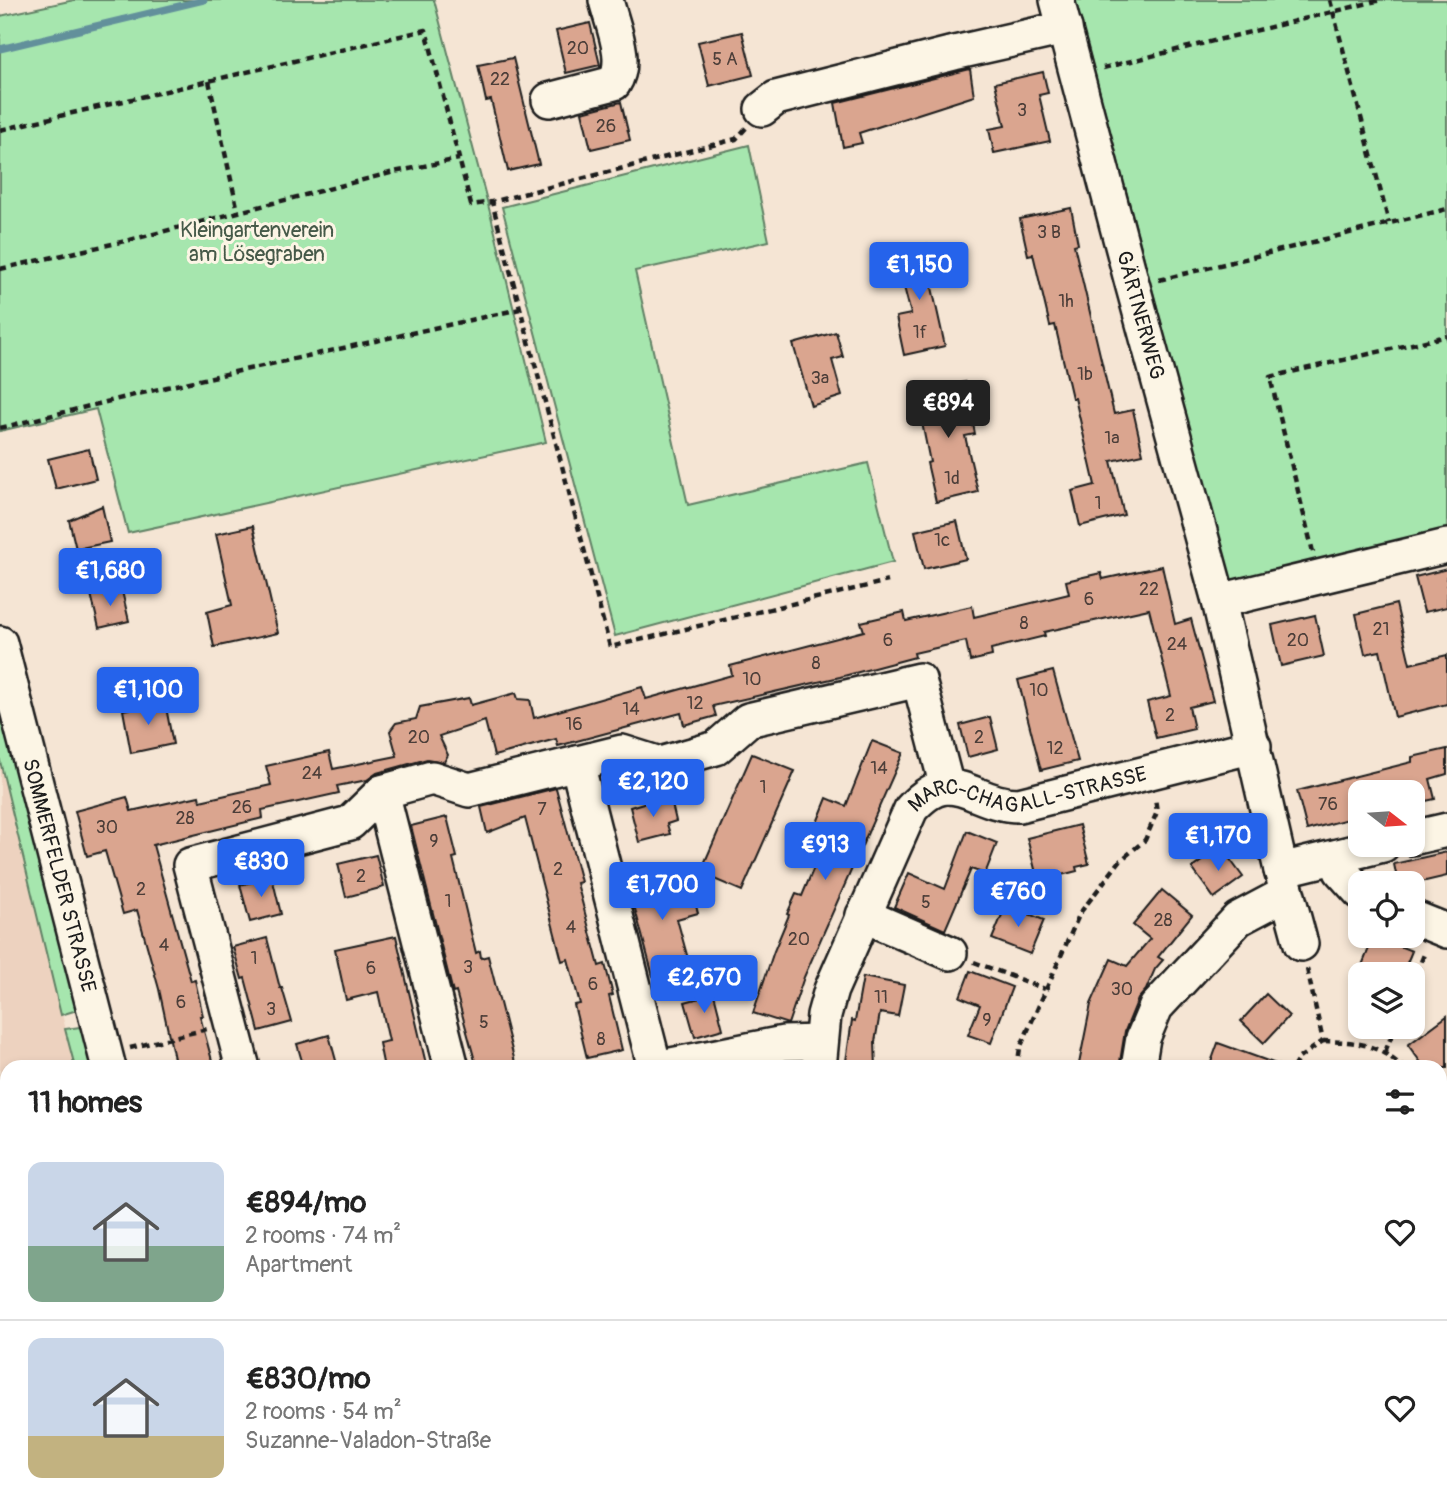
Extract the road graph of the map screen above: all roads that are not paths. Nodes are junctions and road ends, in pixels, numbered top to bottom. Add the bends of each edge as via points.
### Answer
1 (606, 0) edge
2 (1061, 14) edge
3 (549, 100) dead end
4 (762, 109) road end
5 (1447, 546) edge
6 (1219, 601) junction
7 (0, 643) edge
8 (1254, 746) junction
9 (577, 763) junction
10 (947, 787) junction
11 (382, 792) junction
12 (1447, 830) edge
13 (1425, 835) edge
14 (1348, 854) edge
15 (1336, 857) junction
16 (1348, 878) edge
17 (1284, 882) junction
18 (863, 915) junction
19 (1301, 944) road end
20 (950, 953) road end
21 (820, 1055) edge
22 (108, 1060) edge
23 (241, 1060) edge
24 (450, 1060) edge
25 (653, 1060) edge
26 (696, 1060) edge
27 (1139, 1060) edge

1 - 3 street via 620,74 614,83
2 - 4 street, GÄRTNERWEG via 776,98
2 - 6 street, GÄRTNERWEG
5 - 6 street
6 - 8 street, GÄRTNERWEG
7 - 22 street, SOMMERFELDER STRASSE
8 - 10 street, MARC-CHAGALL-STRASSE via 1019,805
8 - 17 street, GÄRTNERWEG
9 - 10 street via 622,752 660,764 716,748 748,720 919,680
9 - 11 street via 469,790 432,778
9 - 25 street
10 - 18 street, MARC-CHAGALL-STRASSE via 935,788 911,809
11 - 23 street via 350,823 190,865
11 - 24 street
12 - 13 street
14 - 15 street
15 - 16 street
15 - 17 street
17 - 19 street, GÄRTNERWEG
17 - 27 street via 1237,919 1156,1007
18 - 20 street
18 - 21 street, MARC-CHAGALL-STRASSE via 831,990
21 - 26 street via 784,1043

